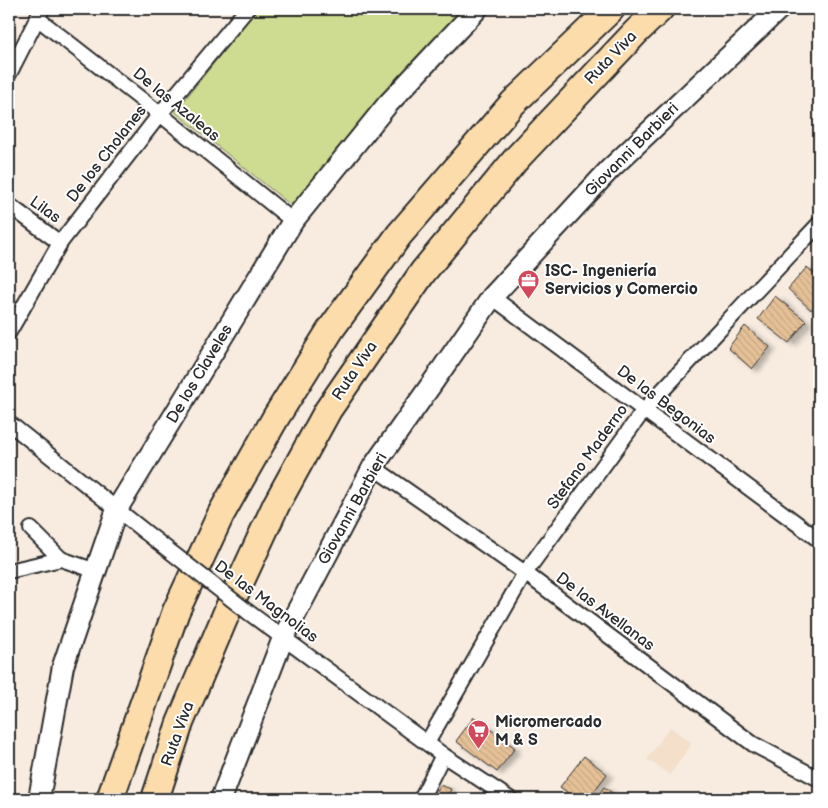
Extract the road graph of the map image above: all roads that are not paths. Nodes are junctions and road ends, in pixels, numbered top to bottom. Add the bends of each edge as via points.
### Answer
1 (247, 9) edge
2 (477, 9) edge
3 (611, 9) edge
4 (660, 9) edge
5 (779, 9) edge
6 (40, 13) edge
7 (9, 74) edge
8 (160, 114) junction
9 (9, 205) edge
10 (293, 221) junction
11 (819, 224) edge
12 (60, 243) junction
13 (492, 297) junction
14 (9, 332) edge
15 (644, 410) junction
16 (9, 423) edge
17 (373, 467) junction
18 (117, 509) junction
19 (31, 529) dead end
20 (819, 540) edge
21 (61, 560) junction
22 (9, 570) edge
23 (96, 570) junction
24 (525, 574) junction
25 (283, 638) junction
26 (427, 743) junction
27 (443, 755) junction
28 (819, 779) edge
29 (39, 799) edge
30 (110, 799) edge
31 (155, 799) edge
32 (221, 799) edge
33 (421, 799) edge
34 (510, 799) edge

1 - 8 street, De los Cholanes
2 - 10 main road, De los Claveles via 387,105
3 - 30 highway via 506,110 399,235 331,329 276,417 213,532 176,610
4 - 31 highway, Ruta Viva via 517,158 423,272 328,410 276,505 232,600 180,723
5 - 13 main road, Giovanni Barbieri via 609,170
6 - 7 street
6 - 8 street, De las Azaleas
8 - 10 street, De las Azaleas
8 - 12 street, De los Cholanes
9 - 12 street, Lilas
10 - 18 main road, De los Claveles
11 - 15 street, Stefano Maderno
12 - 14 street, De los Cholanes
13 - 15 street, De las Begonias
13 - 17 main road, Giovanni Barbieri
15 - 20 street, De las Begonias
15 - 24 street, Stefano Maderno
16 - 18 street, De las Magnolias
17 - 24 street, De las Avellanas
17 - 25 main road, Giovanni Barbieri
18 - 23 main road, De los Claveles
18 - 25 street, De las Magnolias, bridge
19 - 21 street
21 - 22 street
21 - 23 street
23 - 29 main road, De los Claveles via 63,666
24 - 26 street, Stefano Maderno
24 - 28 street, De las Avellanas via 753,744
25 - 26 street, De las Magnolias
25 - 32 main road, Giovanni Barbieri
26 - 27 street, De las Magnolias
27 - 33 street
27 - 34 street, De las Magnolias

